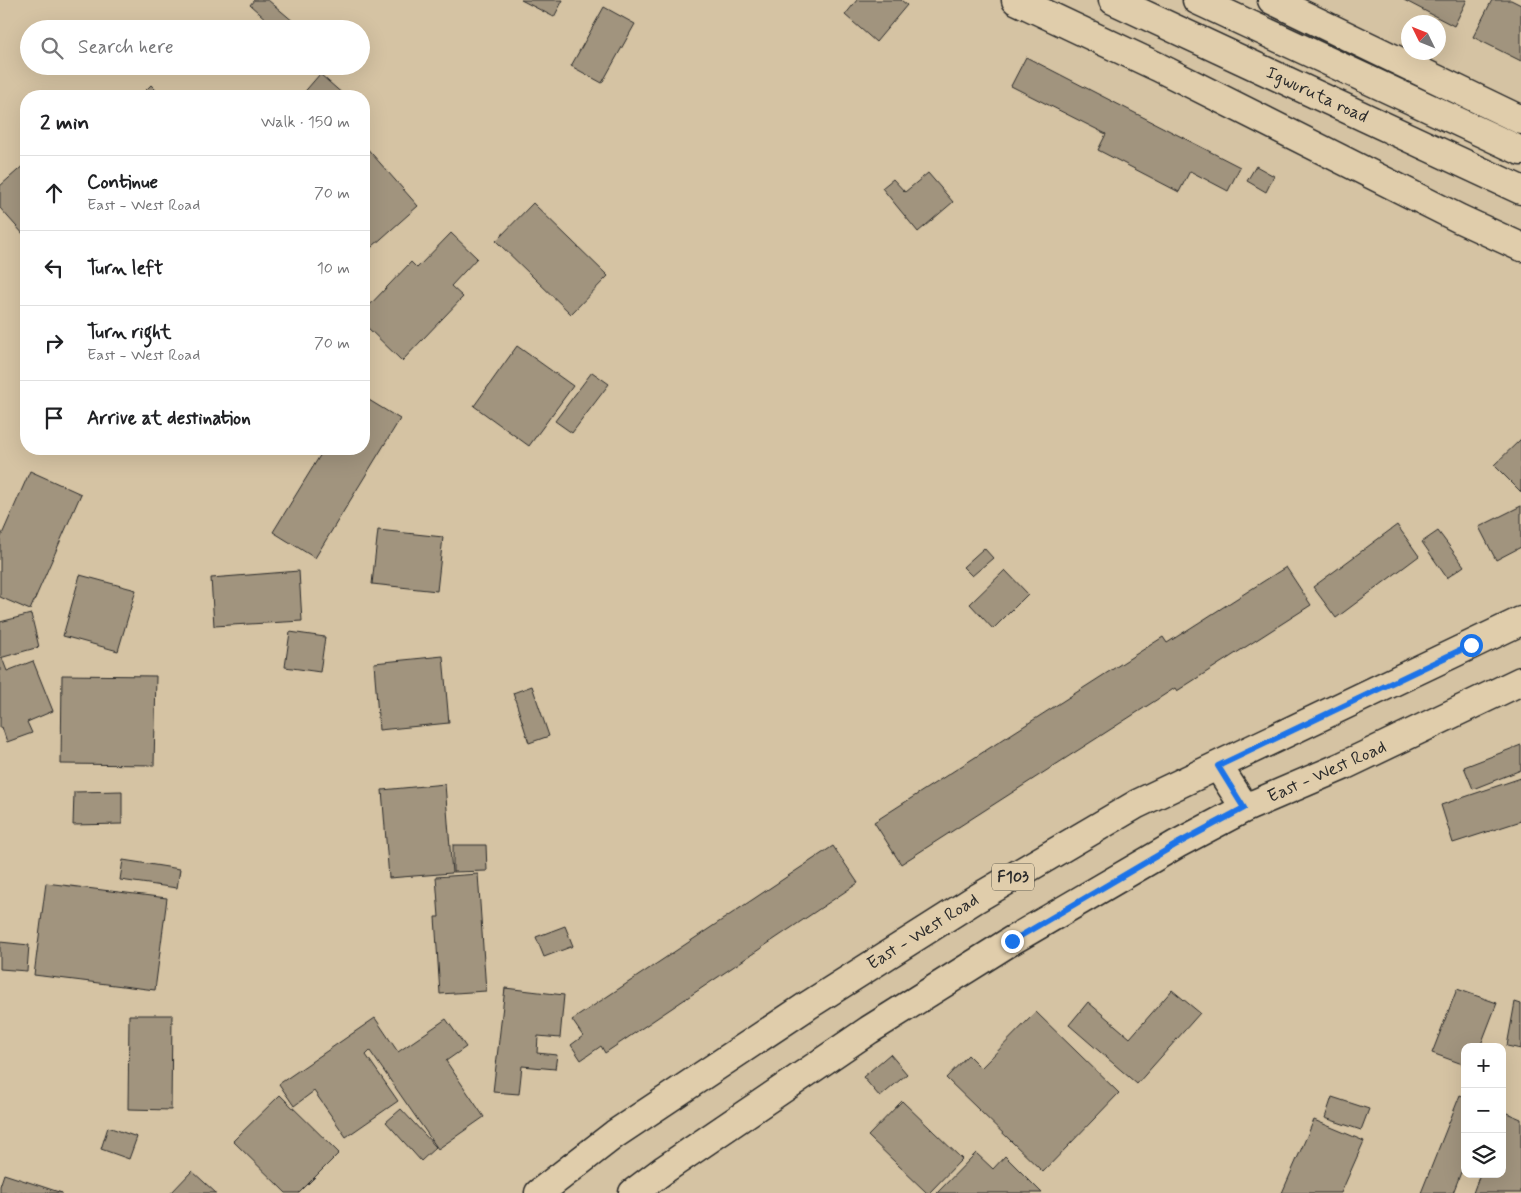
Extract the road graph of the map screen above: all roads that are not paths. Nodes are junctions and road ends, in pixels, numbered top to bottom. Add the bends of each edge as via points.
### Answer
1 (1016, 0) edge
2 (1113, 0) edge
3 (1197, 0) edge
4 (1272, 0) edge
5 (1521, 120) edge
6 (1521, 151) edge
7 (1521, 190) edge
8 (1521, 248) edge
9 (1521, 621) edge
10 (1521, 681) edge
11 (1218, 766) junction
12 (1244, 808) junction
13 (539, 1193) edge
14 (633, 1193) edge

1 - 8 main road
2 - 7 main road, Igwuruta road
3 - 6 main road, Igwuruta road
4 - 5 main road
9 - 11 main road, East - West Road / F103
10 - 12 main road, East - West Road via 1343,766
11 - 12 main road
11 - 13 main road, East - West Road / F103 via 1137,804 974,900 615,1134
12 - 14 main road, East - West Road via 1028,931 869,1030

